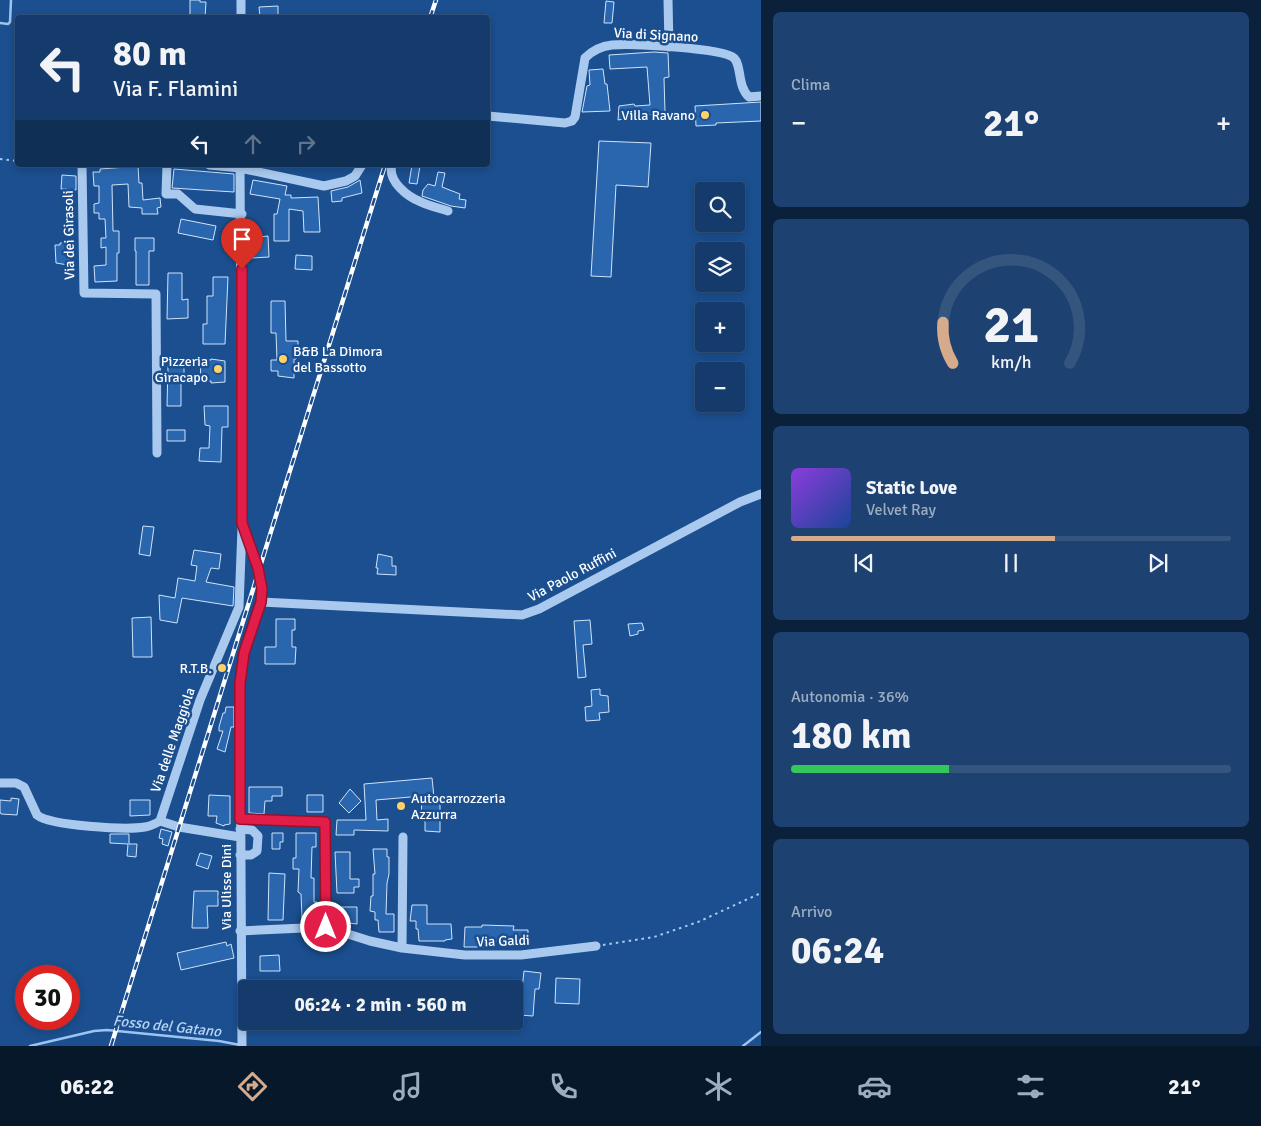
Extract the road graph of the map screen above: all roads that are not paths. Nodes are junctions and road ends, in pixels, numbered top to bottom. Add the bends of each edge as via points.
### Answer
1 (241, 0) edge
2 (668, 0) edge
3 (241, 15) edge
4 (669, 47) junction
5 (761, 96) edge
6 (490, 116) edge
7 (82, 167) edge
8 (167, 167) edge
9 (240, 167) edge
10 (361, 167) edge
11 (392, 167) edge
12 (448, 211) dead end
13 (242, 214) junction
14 (156, 454) dead end
15 (761, 494) edge
16 (242, 523) junction
17 (261, 602) junction
18 (0, 782) edge
19 (240, 819) junction
20 (160, 821) junction
21 (240, 833) junction
22 (403, 837) dead end
23 (240, 855) junction
24 (326, 927) junction
25 (240, 932) junction
26 (596, 946) road end
27 (402, 948) junction
28 (242, 1042) edge

1 - 3 street
2 - 4 street
4 - 5 street, Via di Signano via 718,52 733,58 744,93 748,97
4 - 6 street, Via di Signano via 612,45 590,53 585,58 574,120 569,123
7 - 14 street, Via dei Girasoli via 84,293 156,294
8 - 13 street via 166,194 178,194 195,209
9 - 10 street via 324,186 351,179
9 - 13 street, Via Ulisse Dini
11 - 12 street via 390,174 407,192 420,202
13 - 16 street, Via Ulisse Dini
15 - 17 street, Via Paolo Ruffini via 522,615
16 - 17 street, Via Ulisse Dini via 261,578
16 - 20 street, Via delle Maggiola via 239,607 200,700
17 - 19 street, Via Ulisse Dini via 247,638 240,683
18 - 20 street via 24,787 37,815 47,820 108,827 143,827
19 - 21 street, Via Ulisse Dini
19 - 24 street via 325,822
20 - 21 street via 179,827
21 - 23 street, Via Ulisse Dini
21 - 23 street via 252,830 258,836 257,851 251,855
22 - 27 street
23 - 25 street, Via Ulisse Dini
24 - 25 street, Via Galdi
24 - 27 street, Via Galdi
25 - 28 street, Via Ulisse Dini
26 - 27 street, Via Galdi via 521,955 464,955

